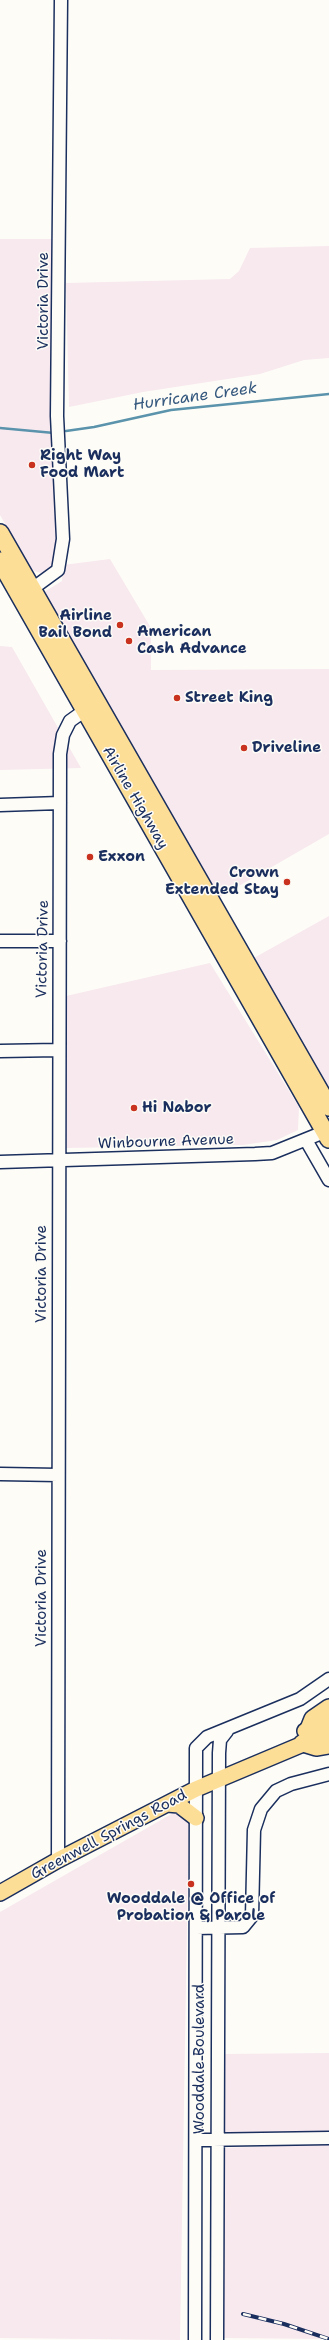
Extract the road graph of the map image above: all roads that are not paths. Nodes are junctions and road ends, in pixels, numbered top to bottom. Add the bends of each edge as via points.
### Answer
1 (61, 0) edge
2 (0, 533) edge
3 (0, 561) edge
4 (25, 590) junction
5 (91, 706) junction
6 (60, 804) junction
7 (0, 805) edge
8 (216, 925) junction
9 (0, 941) edge
10 (60, 941) junction
11 (57, 1050) junction
12 (0, 1051) edge
13 (329, 1106) edge
14 (328, 1134) edge
15 (306, 1140) junction
16 (58, 1161) junction
17 (0, 1162) edge
18 (329, 1180) edge
19 (0, 1474) edge
20 (58, 1475) junction
21 (329, 1679) edge
22 (329, 1708) edge
23 (329, 1720) edge
24 (227, 1731) junction
25 (329, 1732) edge
26 (306, 1736) junction
27 (329, 1745) edge
28 (329, 1774) edge
29 (218, 1778) junction
30 (196, 1789) junction
31 (167, 1804) junction
32 (196, 1818) junction
33 (58, 1860) junction
34 (0, 1893) edge
35 (196, 1928) junction
36 (217, 1928) junction
37 (329, 2138) edge
38 (196, 2140) junction
39 (216, 2140) junction
40 (196, 2296) junction
41 (216, 2296) junction
42 (195, 2340) edge
43 (217, 2340) edge

1 - 4 street, Victoria Drive via 58,416 63,539 58,570
2 - 4 highway, Airline Highway
3 - 4 highway, Airline Highway
4 - 5 highway, Airline Highway
5 - 6 street, Victoria Drive via 70,721 63,736 60,754
5 - 8 highway, Airline Highway
6 - 7 street
6 - 10 street, Victoria Drive
8 - 13 highway, Airline Highway
8 - 14 highway, Airline Highway
9 - 10 street
10 - 11 street, Victoria Drive
11 - 12 street
11 - 16 street, Victoria Drive
14 - 15 street, Winbourne Avenue
15 - 16 street, Winbourne Avenue via 272,1153
15 - 18 street
16 - 17 street, Winbourne Avenue
16 - 20 street, Victoria Drive
19 - 20 street
20 - 33 street, Victoria Drive
21 - 24 street, Wooddale Boulevard via 300,1699
22 - 26 highway via 313,1719
23 - 26 main road, Greenwell Springs Road
24 - 29 street, Wooddale Boulevard via 220,1740
24 - 30 street, Wooddale Boulevard via 207,1737 196,1748
25 - 26 main road, Greenwell Springs Road
26 - 27 highway via 316,1747
26 - 29 main road, Greenwell Springs Road
28 - 36 street via 291,1784 276,1791 261,1809 254,1830 252,1916 243,1926
29 - 30 main road, Greenwell Springs Road
29 - 36 street, Wooddale Boulevard
30 - 31 main road, Greenwell Springs Road
30 - 32 street, Wooddale Boulevard
31 - 32 main road via 179,1805
31 - 33 main road, Greenwell Springs Road
32 - 35 street, Wooddale Boulevard
33 - 34 main road, Greenwell Springs Road
35 - 36 street
35 - 38 street, Wooddale Boulevard
36 - 39 street, Wooddale Boulevard
37 - 39 street
38 - 39 street
38 - 40 street, Wooddale Boulevard
39 - 41 street, Wooddale Boulevard
40 - 41 street
40 - 42 street, Wooddale Boulevard
41 - 43 street, Wooddale Boulevard

